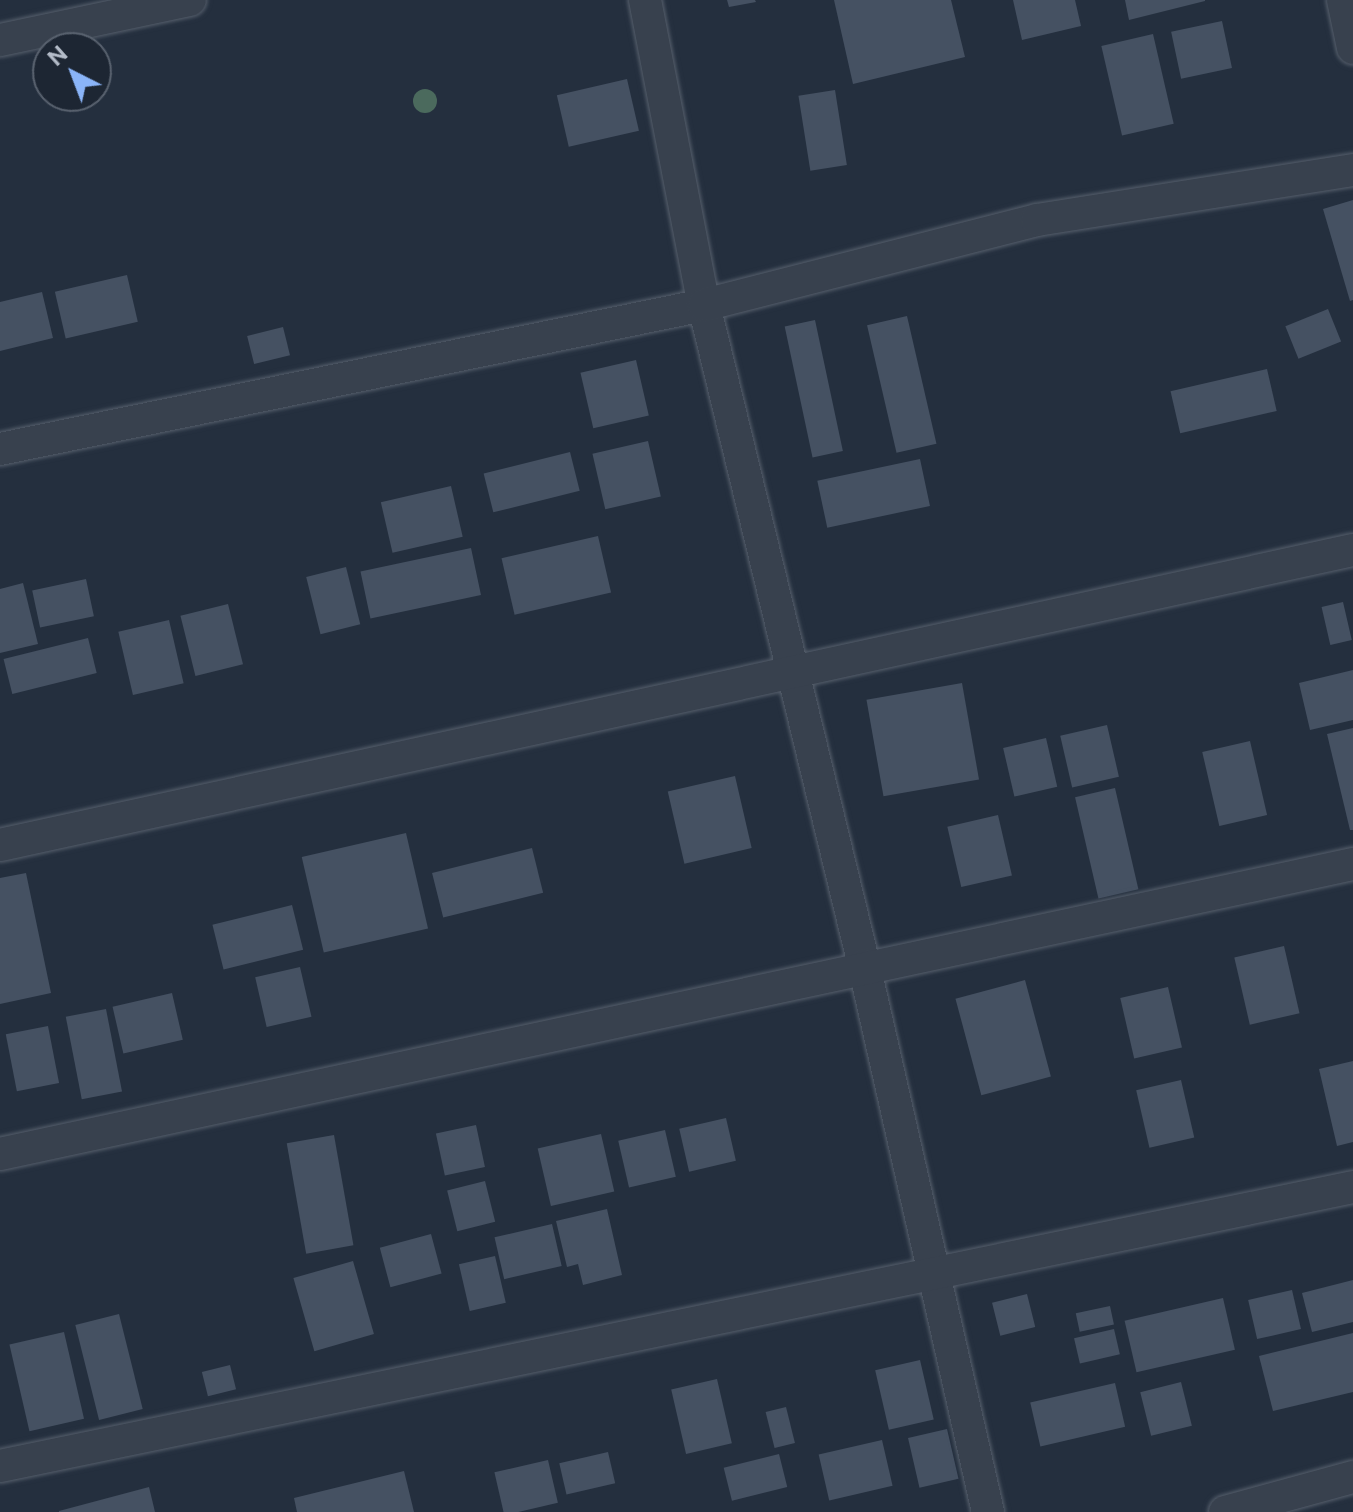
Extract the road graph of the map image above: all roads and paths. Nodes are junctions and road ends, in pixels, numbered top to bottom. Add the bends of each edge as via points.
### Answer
1 (190, 0) edge
2 (645, 0) edge
3 (1343, 0) edge
4 (0, 40) edge
5 (1353, 48) edge
6 (1353, 170) edge
7 (704, 305) junction
8 (0, 449) edge
9 (1353, 550) edge
10 (795, 675) junction
11 (0, 845) edge
12 (1353, 864) edge
13 (864, 965) junction
14 (0, 1154) edge
15 (1353, 1187) edge
16 (936, 1270) junction
17 (0, 1466) edge
18 (1353, 1477) edge
19 (988, 1512) edge
20 (1225, 1512) edge

1 - 4 street
2 - 7 street
3 - 5 street
6 - 7 street via 1037,220
7 - 8 street
7 - 10 street
9 - 10 street
10 - 11 street
10 - 13 street
12 - 13 street
13 - 14 street
13 - 16 street
15 - 16 street
16 - 17 street
16 - 19 street
18 - 20 street

